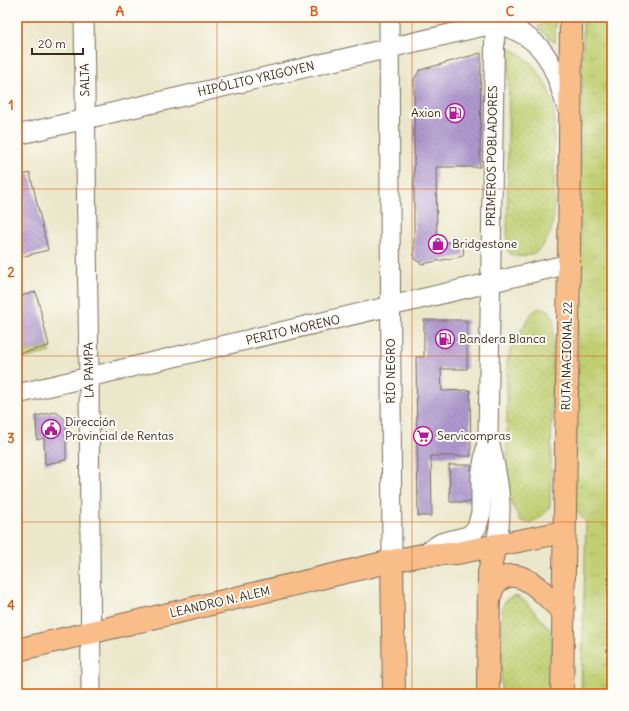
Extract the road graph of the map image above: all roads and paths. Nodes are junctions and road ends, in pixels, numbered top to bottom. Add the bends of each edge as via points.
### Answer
1 (84, 17) edge
2 (389, 17) edge
3 (522, 17) edge
4 (571, 17) edge
5 (495, 21) edge
6 (390, 48) junction
7 (570, 117) junction
8 (85, 119) junction
9 (17, 135) edge
10 (569, 264) junction
11 (490, 283) junction
12 (391, 306) junction
13 (90, 378) junction
14 (612, 386) edge
15 (17, 394) edge
16 (488, 436) junction
17 (564, 532) junction
18 (495, 545) junction
19 (422, 555) junction
20 (392, 561) junction
21 (610, 596) edge
22 (489, 604) junction
23 (563, 612) junction
24 (90, 632) junction
25 (17, 650) edge
26 (91, 694) edge
27 (394, 694) edge
28 (488, 694) edge
29 (562, 694) edge
30 (607, 694) edge

1 - 8 street, SALTA
2 - 6 street, RÍO NEGRO
3 - 5 street, HIPÓLITO YRIGOYEN
4 - 7 main road, RUTA NACIONAL 22
5 - 6 street, HIPÓLITO YRIGOYEN
5 - 7 street via 522,34 545,54 556,75
5 - 11 street, PRIMEROS POBLADORES
6 - 8 street, HIPÓLITO YRIGOYEN
6 - 12 street, RÍO NEGRO
7 - 10 main road, RUTA NACIONAL 22
8 - 9 street, HIPÓLITO YRIGOYEN
8 - 13 street, LA PAMPA
10 - 11 street, PERITO MORENO
10 - 17 main road, RUTA NACIONAL 22
11 - 12 street, PERITO MORENO
11 - 16 street, PRIMEROS POBLADORES
12 - 13 street, PERITO MORENO
12 - 20 street, RÍO NEGRO
13 - 15 street, PERITO MORENO
13 - 24 street, LA PAMPA
14 - 21 path
16 - 18 street, PRIMEROS POBLADORES via 498,487 500,526
16 - 19 street, LEANDRO N. ALEM via 482,469 481,513 477,527 468,536 446,541
17 - 18 main road, LEANDRO N. ALEM
17 - 23 main road, RUTA NACIONAL 22
18 - 19 main road, LEANDRO N. ALEM via 457,553
18 - 22 main road, PRIMEROS POBLADORES via 489,566
19 - 20 main road, LEANDRO N. ALEM
20 - 24 main road, LEANDRO N. ALEM
20 - 27 main road, RÍO NEGRO
21 - 30 path
22 - 23 main road via 497,582 509,575 518,576 531,583
22 - 28 main road, PRIMEROS POBLADORES
23 - 29 main road, RUTA NACIONAL 22
24 - 25 main road, LEANDRO N. ALEM
24 - 26 street, LA PAMPA

